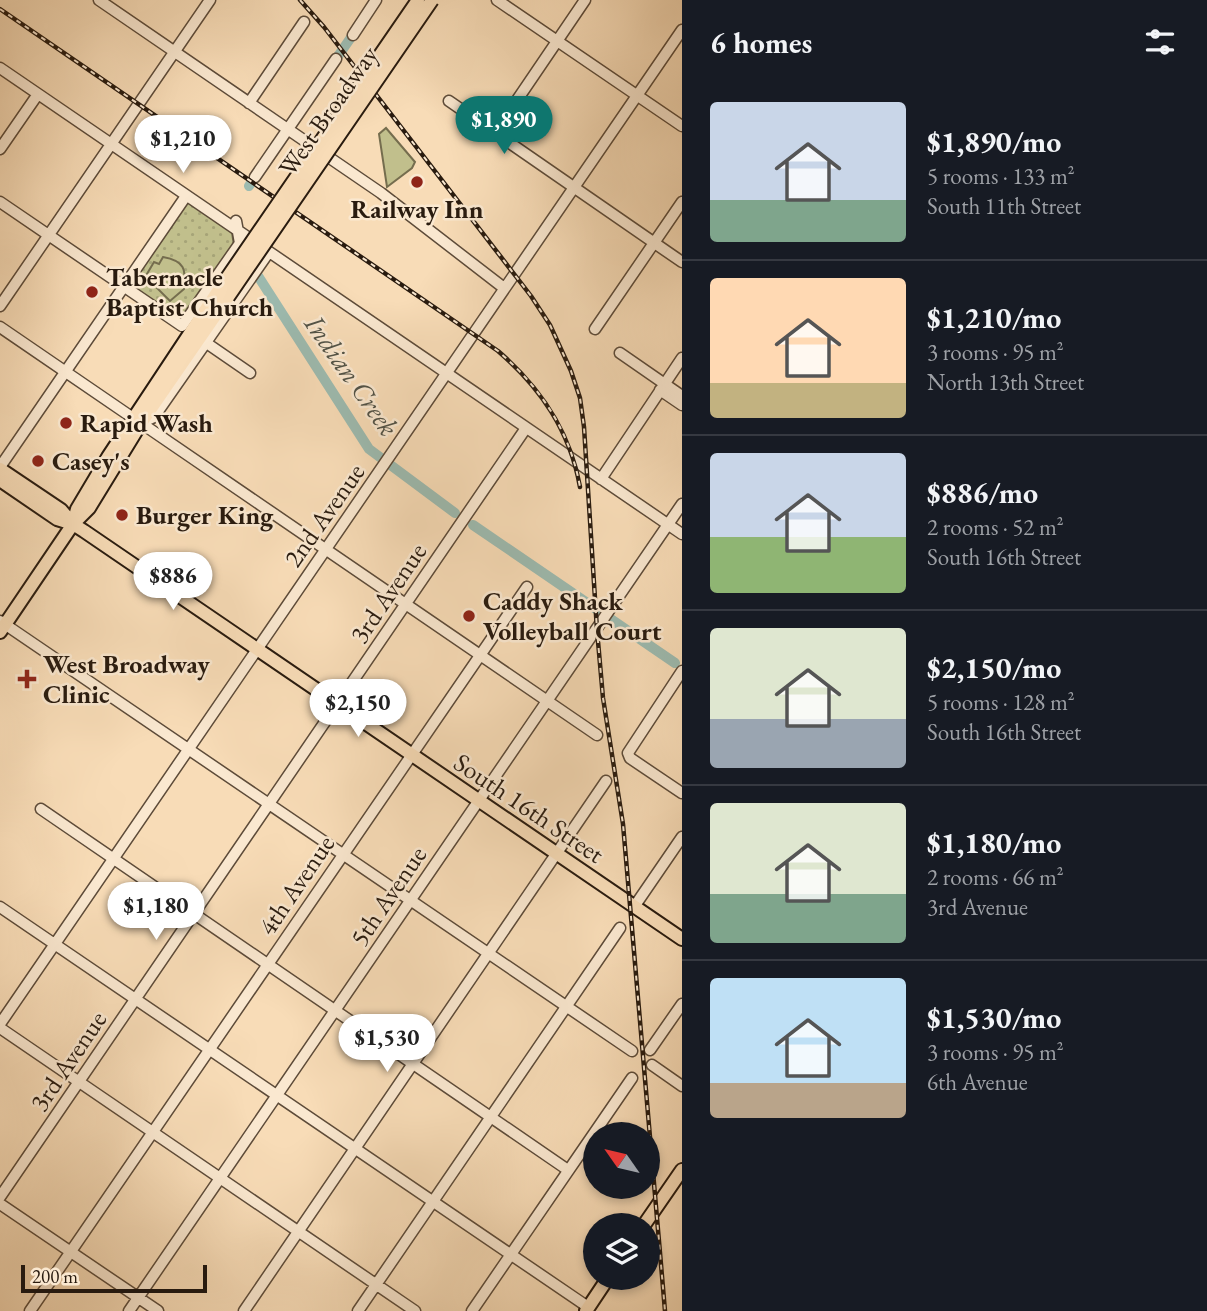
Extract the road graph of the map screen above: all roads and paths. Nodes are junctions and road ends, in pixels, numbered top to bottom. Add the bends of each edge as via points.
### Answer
1 (100, 0) edge
2 (210, 0) edge
3 (376, 0) edge
4 (418, 0) edge
5 (432, 0) edge
6 (497, 0) edge
7 (585, 0) edge
8 (304, 22) dead end
9 (682, 30) edge
10 (353, 34) dead end
11 (557, 41) junction
12 (174, 51) junction
13 (336, 59) dead end
14 (0, 68) edge
15 (38, 94) junction
16 (637, 96) junction
17 (449, 101) dead end
18 (249, 103) junction
19 (682, 126) edge
20 (288, 129) junction
21 (496, 131) junction
22 (111, 144) junction
23 (0, 149) edge
24 (255, 177) dead end
25 (574, 188) junction
26 (186, 196) junction
27 (0, 202) edge
28 (682, 202) edge
29 (237, 226) junction
30 (49, 235) junction
31 (654, 243) junction
32 (269, 252) junction
33 (682, 262) edge
34 (124, 286) junction
35 (504, 288) junction
36 (223, 294) junction
37 (0, 306) edge
38 (0, 327) edge
39 (595, 329) dead end
40 (205, 342) junction
41 (620, 353) dead end
42 (682, 358) edge
43 (65, 372) junction
44 (250, 373) dead end
45 (446, 374) junction
46 (662, 387) junction
47 (682, 396) edge
48 (682, 405) edge
49 (137, 421) junction
50 (526, 428) junction
51 (0, 468) edge
52 (601, 479) junction
53 (0, 480) edge
54 (682, 504) edge
55 (73, 524) junction
56 (668, 525) junction
57 (682, 534) edge
58 (325, 549) junction
59 (527, 587) dead end
60 (405, 604) junction
61 (2, 626) edge
62 (257, 649) junction
63 (479, 654) junction
64 (682, 671) edge
65 (547, 701) junction
66 (337, 704) junction
67 (597, 735) dead end
68 (188, 749) junction
69 (411, 754) junction
70 (606, 781) dead end
71 (682, 793) edge
72 (479, 801) junction
73 (269, 804) junction
74 (41, 810) dead end
75 (682, 837) edge
76 (342, 854) junction
77 (556, 854) junction
78 (113, 858) junction
79 (410, 901) junction
80 (0, 907) edge
81 (634, 907) junction
82 (194, 913) junction
83 (620, 928) dead end
84 (682, 940) edge
85 (55, 944) junction
86 (488, 953) junction
87 (268, 963) junction
88 (136, 998) junction
89 (682, 1004) edge
90 (566, 1007) junction
91 (335, 1010) junction
92 (0, 1026) edge
93 (209, 1049) junction
94 (632, 1051) dead end
95 (650, 1051) dead end
96 (413, 1063) junction
97 (652, 1065) dead end
98 (632, 1078) dead end
99 (79, 1082) junction
100 (682, 1086) edge
101 (277, 1096) junction
102 (491, 1116) junction
103 (152, 1132) junction
104 (354, 1148) junction
105 (568, 1170) junction
106 (682, 1170) edge
107 (220, 1179) junction
108 (0, 1197) edge
109 (432, 1202) junction
110 (0, 1204) edge
111 (652, 1213) edge
112 (297, 1232) junction
113 (70, 1252) junction
114 (511, 1254) junction
115 (376, 1284) junction
116 (600, 1290) edge
117 (138, 1298) junction
118 (587, 1309) edge
119 (30, 1311) edge
120 (130, 1311) edge
121 (158, 1311) edge
122 (244, 1311) edge
123 (358, 1311) edge
124 (415, 1311) edge
125 (472, 1311) edge

1 - 12 street
2 - 12 street
3 - 10 street
4 - 36 main road, West Broadway, bridge
5 - 36 main road, West Broadway, bridge
6 - 11 street
7 - 11 street
8 - 18 street
9 - 16 street, 2nd Avenue
11 - 16 street
11 - 21 street
12 - 18 street
12 - 22 street
13 - 20 street
14 - 15 street
15 - 22 street
15 - 23 street
16 - 19 street
16 - 25 street, 2nd Avenue
17 - 21 street
18 - 20 street
20 - 24 street
20 - 35 street via 381,193
21 - 25 street
22 - 26 street
22 - 30 street
25 - 31 street
25 - 35 street, 2nd Avenue
26 - 29 street
26 - 34 street
27 - 30 street
28 - 31 street
29 - 32 street
29 - 34 street via 240,243 182,326
30 - 34 street
30 - 37 street
31 - 33 street
31 - 39 street
32 - 40 street
32 - 45 street
34 - 43 street
35 - 45 street, 2nd Avenue
36 - 49 main road, West Broadway
38 - 43 street
40 - 44 street
40 - 49 street via 154,417
41 - 46 street
42 - 46 street
43 - 49 street
43 - 51 street
45 - 50 street
45 - 58 street, 2nd Avenue
46 - 47 street
46 - 48 street
46 - 52 street
49 - 55 main road, West Broadway via 76,509
49 - 58 street
50 - 52 street
50 - 60 street, 3rd Avenue
51 - 55 main road via 61,510
52 - 56 street
53 - 55 main road via 57,519
54 - 56 street, 5th Avenue
55 - 61 main road, West Broadway
55 - 62 main road, South 16th Street
56 - 57 street
56 - 65 street, 5th Avenue
58 - 60 street
58 - 62 street, 2nd Avenue
59 - 63 street, 4th Avenue
60 - 63 street
60 - 66 street, 3rd Avenue
61 - 68 street
62 - 66 main road, South 16th Street
62 - 68 street, 2nd Avenue
63 - 65 street
63 - 69 street, 4th Avenue
64 - 71 street via 628,753
65 - 67 street
65 - 72 street, 5th Avenue
66 - 69 main road, South 16th Street
66 - 73 street, 3rd Avenue
68 - 73 street
68 - 78 street, 2nd Avenue
69 - 72 main road, South 16th Street
69 - 76 street, 4th Avenue
70 - 77 street
72 - 77 main road, South 16th Street
72 - 79 street, 5th Avenue
73 - 76 street
73 - 82 street, 3rd Avenue
74 - 78 street
75 - 81 street
76 - 79 street
76 - 87 street, 4th Avenue
77 - 81 main road, South 16th Street
77 - 86 street
78 - 82 street
78 - 85 street, 2nd Avenue
79 - 86 street
79 - 91 street, 5th Avenue
80 - 85 street
81 - 84 main road, South 16th Street
82 - 87 street
82 - 88 street, 3rd Avenue
83 - 90 street
85 - 88 street
85 - 92 street, 2nd Avenue
86 - 90 street
86 - 96 street
87 - 91 street
87 - 93 street, 4th Avenue
88 - 93 street
88 - 99 street, 3rd Avenue
89 - 95 street
90 - 94 street
90 - 102 street
91 - 96 street
91 - 101 street, 5th Avenue
92 - 99 street
93 - 101 street
93 - 103 street, 4th Avenue
96 - 102 street
96 - 104 street
97 - 100 street
98 - 105 street
99 - 103 street
99 - 108 street, 3rd Avenue
101 - 104 street
101 - 107 street, 5th Avenue
102 - 105 street
102 - 109 street
103 - 107 street
103 - 113 street, 4th Avenue
104 - 109 street
104 - 112 street
105 - 114 street
106 - 111 main road
107 - 112 street
107 - 117 street, 5th Avenue
109 - 114 street
109 - 115 street
110 - 113 street
112 - 115 street
112 - 122 street
113 - 117 street
113 - 119 street, 4th Avenue
114 - 118 street
114 - 125 street
115 - 123 street
115 - 124 street
116 - 118 main road
117 - 120 street, 5th Avenue
117 - 121 street

